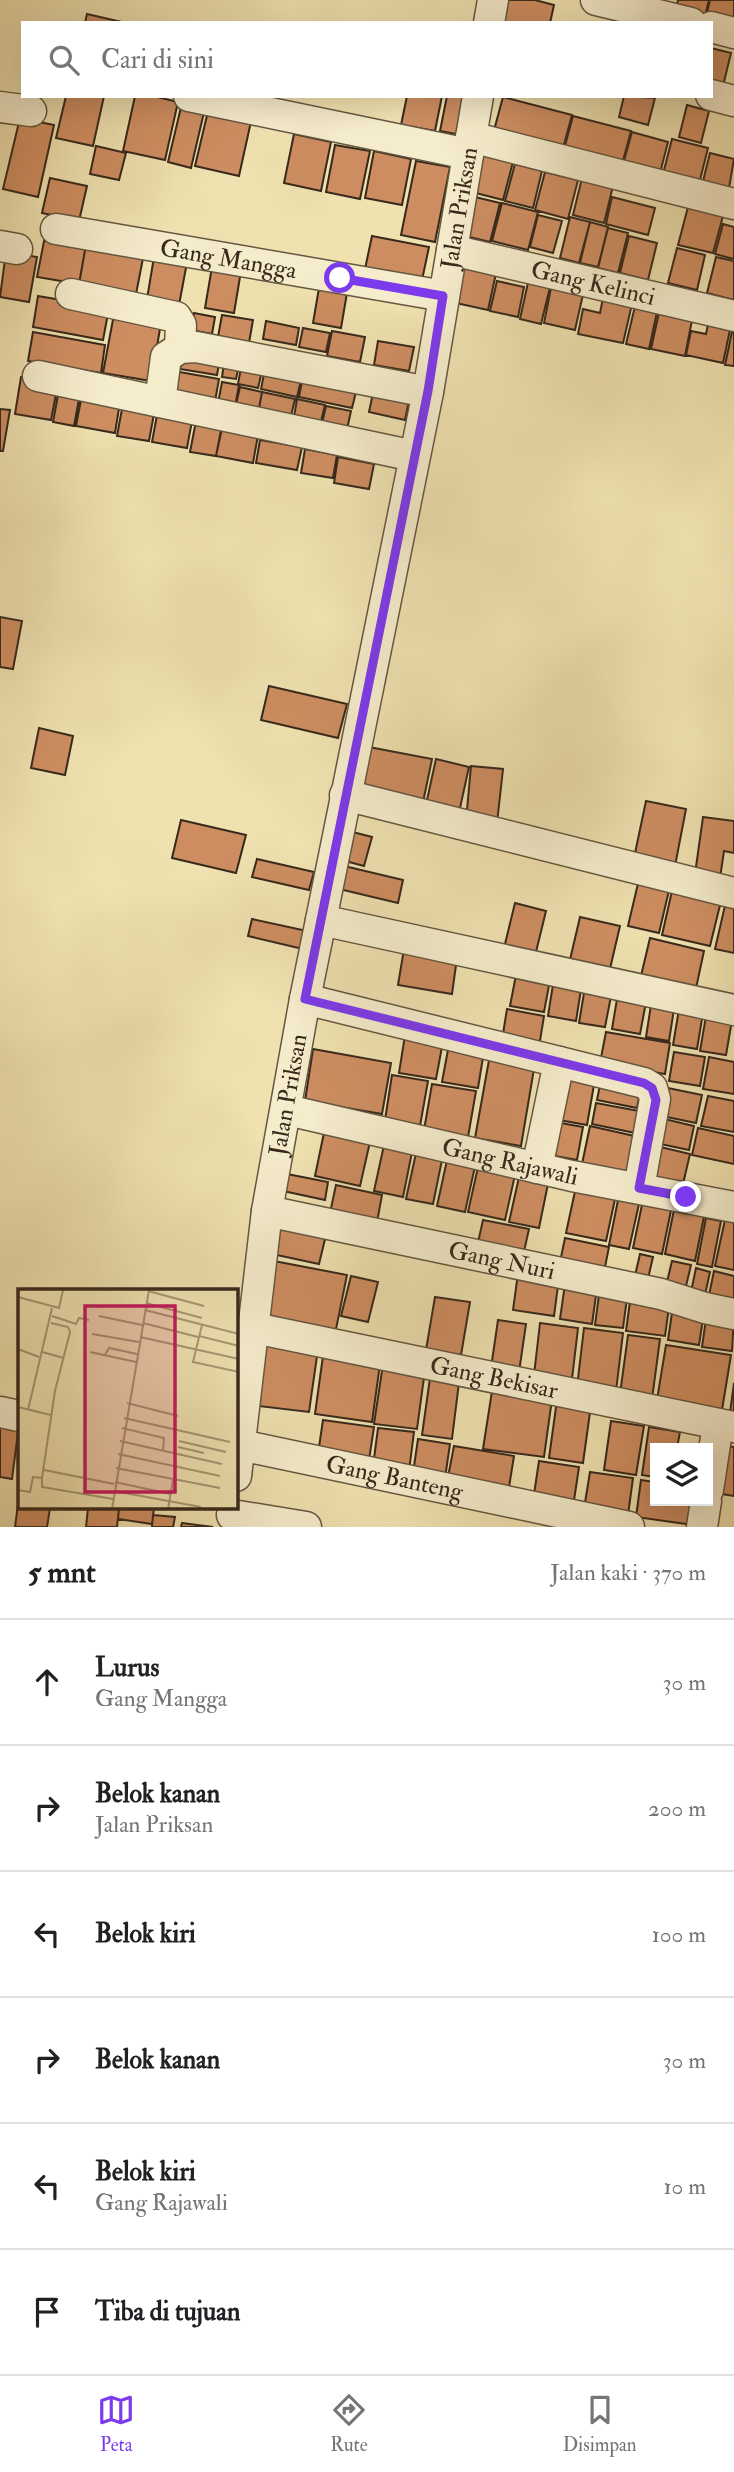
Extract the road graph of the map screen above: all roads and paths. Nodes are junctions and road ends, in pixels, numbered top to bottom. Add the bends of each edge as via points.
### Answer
1 (493, 0) edge
2 (596, 0) edge
3 (489, 21) edge
4 (683, 21) edge
5 (713, 28) edge
6 (734, 33) edge
7 (713, 96) edge
8 (200, 98) edge
9 (478, 98) edge
10 (734, 102) edge
11 (0, 107) edge
12 (31, 111) dead end
13 (470, 145) junction
14 (734, 204) edge
15 (56, 229) dead end
16 (452, 250) junction
17 (71, 294) dead end
18 (443, 296) junction
19 (734, 316) edge
20 (180, 348) junction
21 (38, 376) dead end
22 (428, 391) junction
23 (160, 402) junction
24 (414, 456) junction
25 (345, 794) junction
26 (734, 893) edge
27 (321, 920) junction
28 (305, 999) junction
29 (734, 1010) edge
30 (559, 1062) junction
31 (287, 1110) junction
32 (537, 1168) junction
33 (639, 1188) junction
34 (734, 1207) edge
35 (267, 1211) junction
36 (734, 1314) edge
37 (254, 1328) junction
38 (0, 1412) edge
39 (18, 1416) edge
40 (726, 1425) edge
41 (238, 1459) edge
42 (713, 1472) edge
43 (705, 1506) edge
44 (232, 1517) edge
45 (306, 1527) edge
46 (629, 1527) edge
47 (702, 1527) edge

1 - 3 street
2 - 4 street
5 - 6 street
7 - 10 street
8 - 13 street
9 - 13 street, Jalan Priksan
11 - 12 street
13 - 14 street
13 - 16 street, Jalan Priksan
15 - 18 street, Gang Mangga
16 - 18 street, Jalan Priksan
16 - 19 street, Gang Kelinci
17 - 20 street via 176,317 181,326
18 - 22 street, Jalan Priksan
20 - 22 street via 196,347
20 - 23 street via 166,358
21 - 23 street
22 - 24 street, Jalan Priksan
23 - 24 street
24 - 25 street, Jalan Priksan
25 - 26 street
25 - 27 street, Jalan Priksan
27 - 28 street, Jalan Priksan
27 - 29 street
28 - 30 street
28 - 31 street, Jalan Priksan
30 - 32 street
30 - 33 street via 652,1088 656,1100
31 - 32 street, Gang Rajawali
31 - 35 street, Jalan Priksan
32 - 33 street, Gang Rajawali
33 - 34 street, Gang Rajawali
35 - 36 street, Gang Nuri via 662,1294
35 - 37 street, Jalan Priksan
37 - 40 street, Gang Bekisar
37 - 41 street, Jalan Priksan
38 - 39 street
40 - 42 street
41 - 46 street, Gang Banteng
43 - 47 street
44 - 45 street

